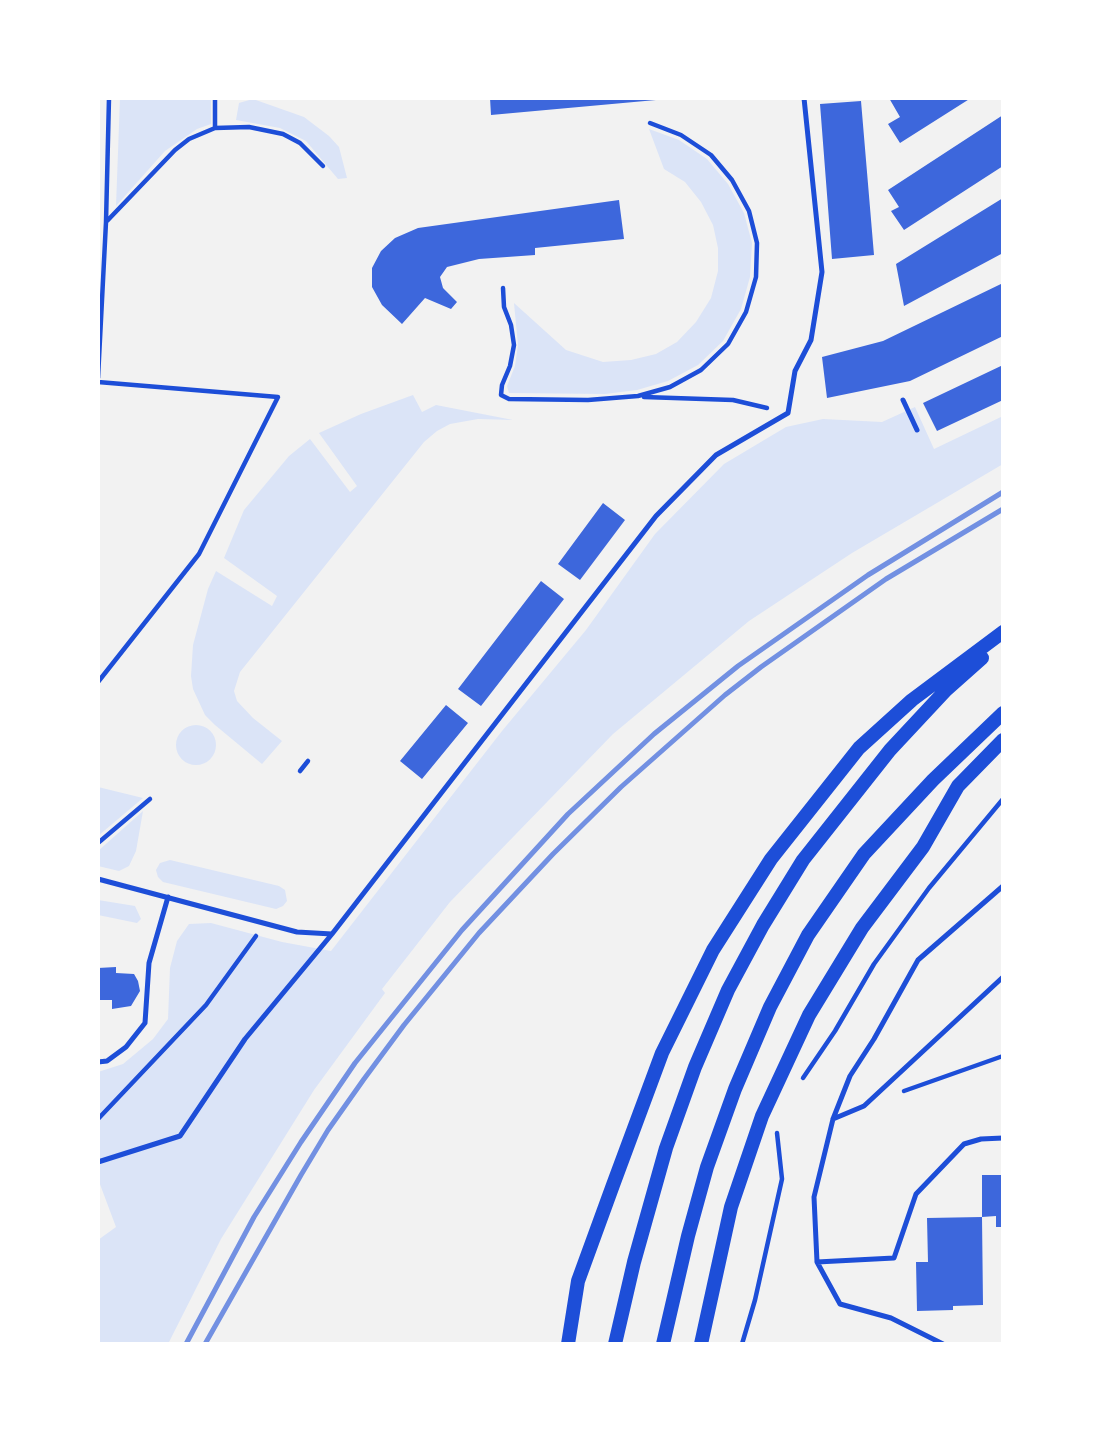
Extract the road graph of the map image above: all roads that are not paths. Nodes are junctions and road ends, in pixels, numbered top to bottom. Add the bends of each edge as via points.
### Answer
1 (804, 98) edge
2 (903, 400) dead end
3 (918, 430) dead end
4 (1003, 632) edge
5 (1003, 640) edge
6 (1003, 713) edge
7 (1003, 740) edge
8 (98, 879) edge
9 (1003, 887) edge
10 (168, 897) junction
11 (332, 934) junction
12 (1003, 977) edge
13 (98, 1062) edge
14 (833, 1119) junction
15 (1003, 1139) edge
16 (98, 1162) edge
17 (817, 1262) junction
18 (568, 1344) edge
19 (615, 1344) edge
20 (663, 1344) edge
21 (701, 1344) edge
22 (943, 1344) edge

1 - 11 lane via 822,272 810,340 795,371 788,413 716,455 656,516
2 - 3 lane
4 - 18 main road via 912,700 859,748 771,859 713,950 662,1054 578,1281
5 - 19 main road via 946,690 890,750 803,860 763,925 695,1068 666,1148
6 - 20 main road via 864,854 808,935 770,1007 707,1167
7 - 21 main road via 958,786 923,847 862,928 809,1015 761,1116 731,1207
8 - 10 lane
9 - 14 lane via 918,960 850,1076
10 - 11 lane via 297,932
10 - 13 lane via 149,963 145,1023 126,1047
11 - 16 lane via 245,1039 180,1136
12 - 14 lane via 864,1106
14 - 17 lane via 814,1197
15 - 17 lane via 964,1144 916,1194 894,1258
17 - 22 lane via 840,1304 891,1318

